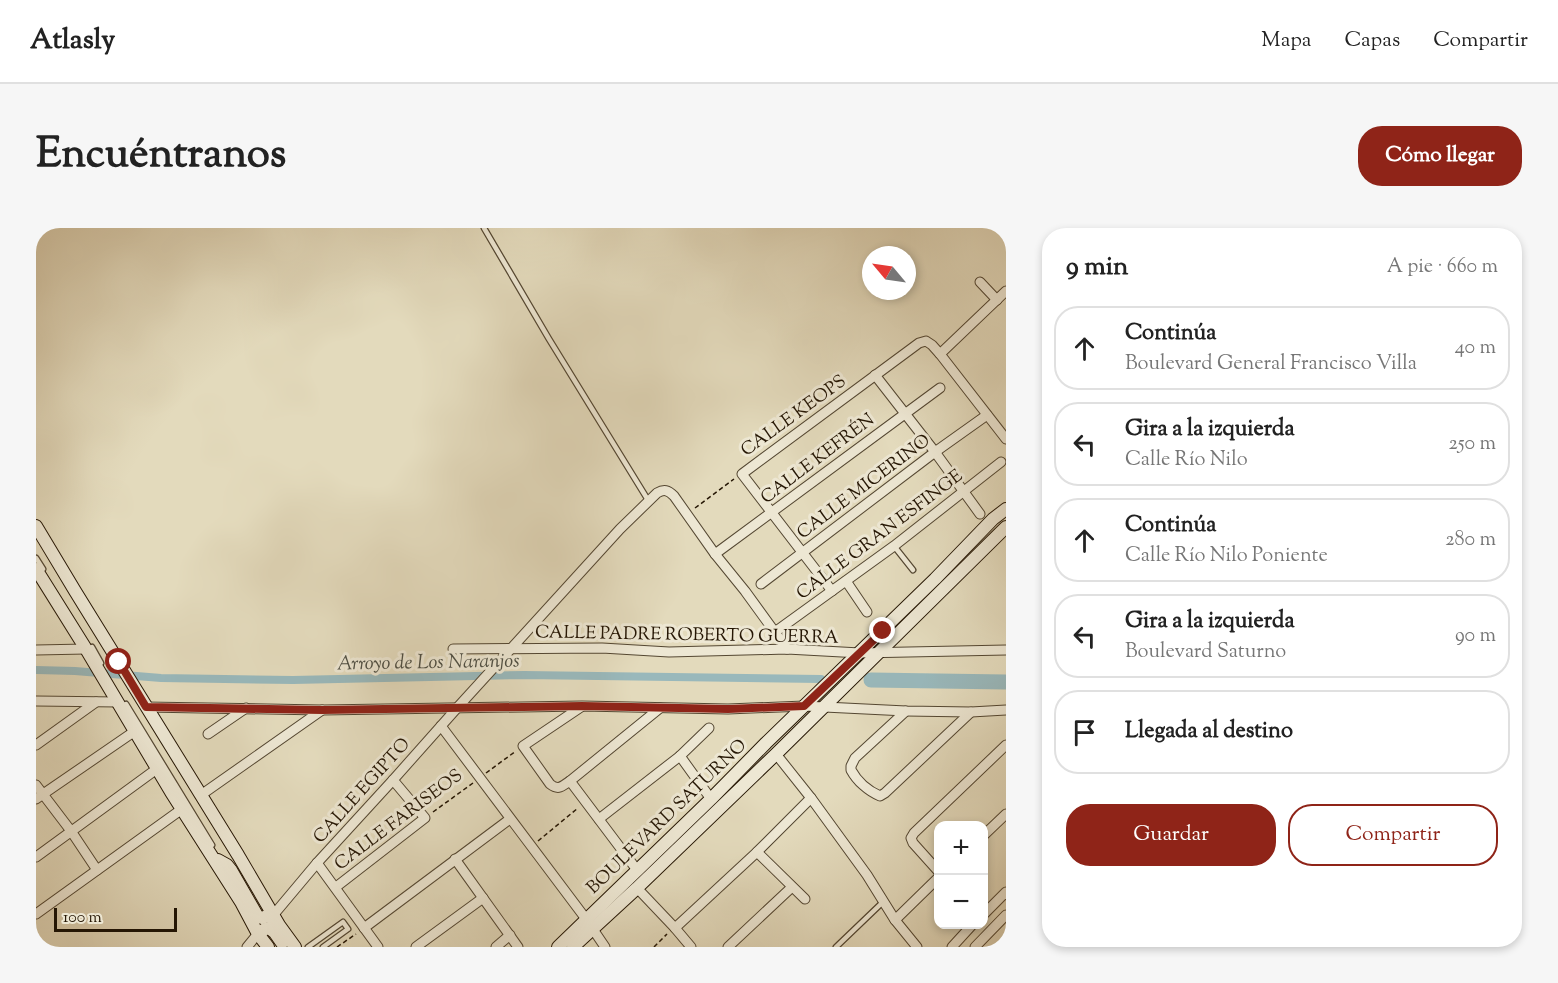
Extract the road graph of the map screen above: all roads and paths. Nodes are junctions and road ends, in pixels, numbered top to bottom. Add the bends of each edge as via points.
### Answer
1 (484, 228) edge
2 (980, 282) dead end
3 (1006, 291) edge
4 (997, 300) junction
5 (940, 354) junction
6 (875, 375) junction
7 (939, 388) dead end
8 (905, 414) junction
9 (987, 415) junction
10 (1006, 439) edge
11 (935, 452) junction
12 (1000, 462) dead end
13 (742, 474) junction
14 (963, 492) junction
15 (648, 500) junction
16 (1006, 509) edge
17 (771, 513) junction
18 (687, 514) junction
19 (980, 514) dead end
20 (36, 526) edge
21 (1006, 527) edge
22 (36, 535) edge
23 (36, 540) edge
24 (894, 546) junction
25 (802, 552) junction
26 (715, 554) junction
27 (36, 558) edge
28 (36, 569) edge
29 (913, 570) dead end
30 (846, 581) junction
31 (761, 585) dead end
32 (72, 590) junction
33 (832, 591) junction
34 (867, 612) dead end
35 (775, 632) junction
36 (86, 649) junction
37 (453, 649) dead end
38 (511, 649) junction
39 (787, 649) junction
40 (36, 650) edge
41 (1006, 650) edge
42 (880, 652) junction
43 (860, 653) junction
44 (98, 663) junction
45 (107, 679) junction
46 (127, 679) junction
47 (36, 701) edge
48 (96, 702) junction
49 (118, 702) junction
50 (582, 706) junction
51 (804, 706) junction
52 (146, 707) junction
53 (823, 707) junction
54 (246, 708) junction
55 (457, 708) junction
56 (660, 708) junction
57 (322, 710) junction
58 (1006, 710) edge
59 (906, 711) junction
60 (971, 712) junction
61 (441, 726) junction
62 (709, 729) dead end
63 (135, 731) junction
64 (208, 734) dead end
65 (36, 745) edge
66 (523, 746) junction
67 (1006, 747) edge
68 (776, 754) junction
69 (680, 756) junction
70 (158, 768) junction
71 (480, 777) junction
72 (393, 780) junction
73 (570, 781) junction
74 (36, 785) edge
75 (201, 795) junction
76 (40, 797) edge
77 (811, 798) junction
78 (711, 799) junction
79 (586, 802) junction
80 (182, 809) junction
81 (1006, 814) edge
82 (425, 818) junction
83 (510, 819) junction
84 (599, 819) junction
85 (71, 831) junction
86 (988, 831) edge
87 (531, 847) junction
88 (757, 852) junction
89 (36, 857) edge
90 (455, 859) junction
91 (218, 861) junction
92 (317, 863) junction
93 (934, 866) edge
94 (97, 870) junction
95 (637, 870) junction
96 (934, 883) edge
97 (336, 887) junction
98 (792, 887) junction
99 (637, 888) junction
100 (1006, 891) edge
101 (483, 898) junction
102 (805, 899) dead end
103 (884, 901) junction
104 (988, 910) edge
105 (36, 914) edge
106 (1006, 915) edge
107 (895, 920) junction
108 (264, 923) junction
109 (589, 924) junction
110 (364, 928) junction
111 (675, 928) junction
112 (968, 929) edge
113 (510, 936) junction
114 (247, 947) edge
115 (268, 947) edge
116 (275, 947) edge
117 (287, 947) edge
118 (295, 947) edge
119 (308, 947) edge
120 (323, 947) edge
121 (337, 947) edge
122 (378, 947) edge
123 (416, 947) edge
124 (496, 947) edge
125 (518, 947) edge
126 (558, 947) edge
127 (573, 947) edge
128 (605, 947) edge
129 (654, 947) edge
130 (691, 947) edge
131 (728, 947) edge
132 (836, 947) edge
133 (917, 947) edge
134 (952, 947) edge
135 (975, 947) edge

1 - 15 lane
2 - 4 street
3 - 4 street
4 - 5 street
5 - 6 street, CALLE KEOPS via 926,341 919,343
5 - 9 street
6 - 8 street
6 - 13 street, CALLE KEOPS
7 - 8 street, CALLE KEFRÉN
8 - 11 street
8 - 17 street, CALLE KEFRÉN
9 - 10 street
9 - 11 street, CALLE MICERINO
11 - 14 street
11 - 25 street, CALLE MICERINO
12 - 14 street, CALLE GRAN ESFINGE
13 - 17 street
13 - 18 path, CALLE KEOPS
14 - 19 street
14 - 24 street, CALLE GRAN ESFINGE
15 - 18 street via 663,490 669,491
15 - 38 street, CALLE EGIPTO
16 - 43 street, BOULEVARD SATURNO
17 - 25 street
17 - 26 street, CALLE KEFRÉN
18 - 26 street
20 - 32 street
21 - 42 street, BOULEVARD SATURNO
22 - 32 lane
23 - 32 street via 60,581
24 - 29 lane
24 - 30 street, CALLE GRAN ESFINGE
25 - 31 street, CALLE MICERINO
25 - 33 street
26 - 35 street
27 - 44 lane
28 - 36 street
30 - 33 street, CALLE GRAN ESFINGE
30 - 34 street
32 - 46 street
33 - 35 street, CALLE GRAN ESFINGE
35 - 39 street
36 - 40 street
36 - 44 street
37 - 38 street, CALLE PADRE ROBERTO GUERRA
38 - 39 street, CALLE PADRE ROBERTO GUERRA
38 - 55 street, CALLE EGIPTO
39 - 43 street, CALLE PADRE ROBERTO GUERRA
41 - 42 street, CALLE PADRE ROBERTO GUERRA
42 - 43 street, CALLE PADRE ROBERTO GUERRA
42 - 53 street, BOULEVARD SATURNO
43 - 51 street, BOULEVARD SATURNO
44 - 45 street
45 - 49 street
45 - 91 lane
46 - 52 street
46 - 108 lane
47 - 48 street
48 - 49 street
48 - 65 street
49 - 63 street
50 - 55 street
50 - 56 street
50 - 66 street
51 - 53 street
51 - 56 street
51 - 78 street, BOULEVARD SATURNO
52 - 54 street
52 - 75 street
53 - 59 street
53 - 68 street, BOULEVARD SATURNO
54 - 57 street
54 - 64 street
55 - 57 street
55 - 61 street, CALLE EGIPTO
56 - 73 street
57 - 75 street
58 - 60 street
59 - 60 street
59 - 60 street via 851,766 854,775 880,796
61 - 71 street
61 - 72 street, CALLE EGIPTO
62 - 69 street
63 - 70 street
63 - 76 street
66 - 71 path, CALLE FARISEOS
66 - 73 street via 549,784 558,788
67 - 93 street via 914,833 913,843
68 - 77 street
68 - 99 street, BOULEVARD SATURNO
69 - 78 street
69 - 84 street
70 - 80 street
70 - 85 street
71 - 82 path, CALLE FARISEOS
71 - 83 street
72 - 82 street
72 - 92 street, CALLE EGIPTO
73 - 79 street
74 - 76 street
75 - 108 street via 238,855
76 - 85 street
77 - 88 street
77 - 103 street
78 - 95 street, BOULEVARD SATURNO
79 - 84 street
79 - 87 path
80 - 91 street
80 - 94 street
81 - 86 street
82 - 97 street, CALLE FARISEOS
83 - 87 street
83 - 90 street
84 - 95 street
85 - 89 street
85 - 94 street
87 - 109 street
88 - 98 street
88 - 111 street
90 - 101 street
90 - 110 street
91 - 108 street via 241,902
92 - 97 street
92 - 108 street, CALLE EGIPTO
94 - 105 street
95 - 109 street, BOULEVARD SATURNO
96 - 107 street
97 - 110 street
98 - 102 street
98 - 131 street
99 - 109 street, BOULEVARD SATURNO
99 - 111 street
100 - 104 street
101 - 113 street
101 - 123 street
103 - 107 street
103 - 132 lane
106 - 135 street
107 - 133 street
108 - 114 street, CALLE EGIPTO
108 - 115 street
108 - 116 lane
108 - 117 street
108 - 118 street
109 - 126 street, BOULEVARD SATURNO
109 - 127 street, BOULEVARD SATURNO
109 - 128 street
110 - 121 path
110 - 122 street
111 - 129 path
111 - 130 street
112 - 134 street
113 - 124 street
113 - 125 street
119 - 120 lane via 343,921 348,929

